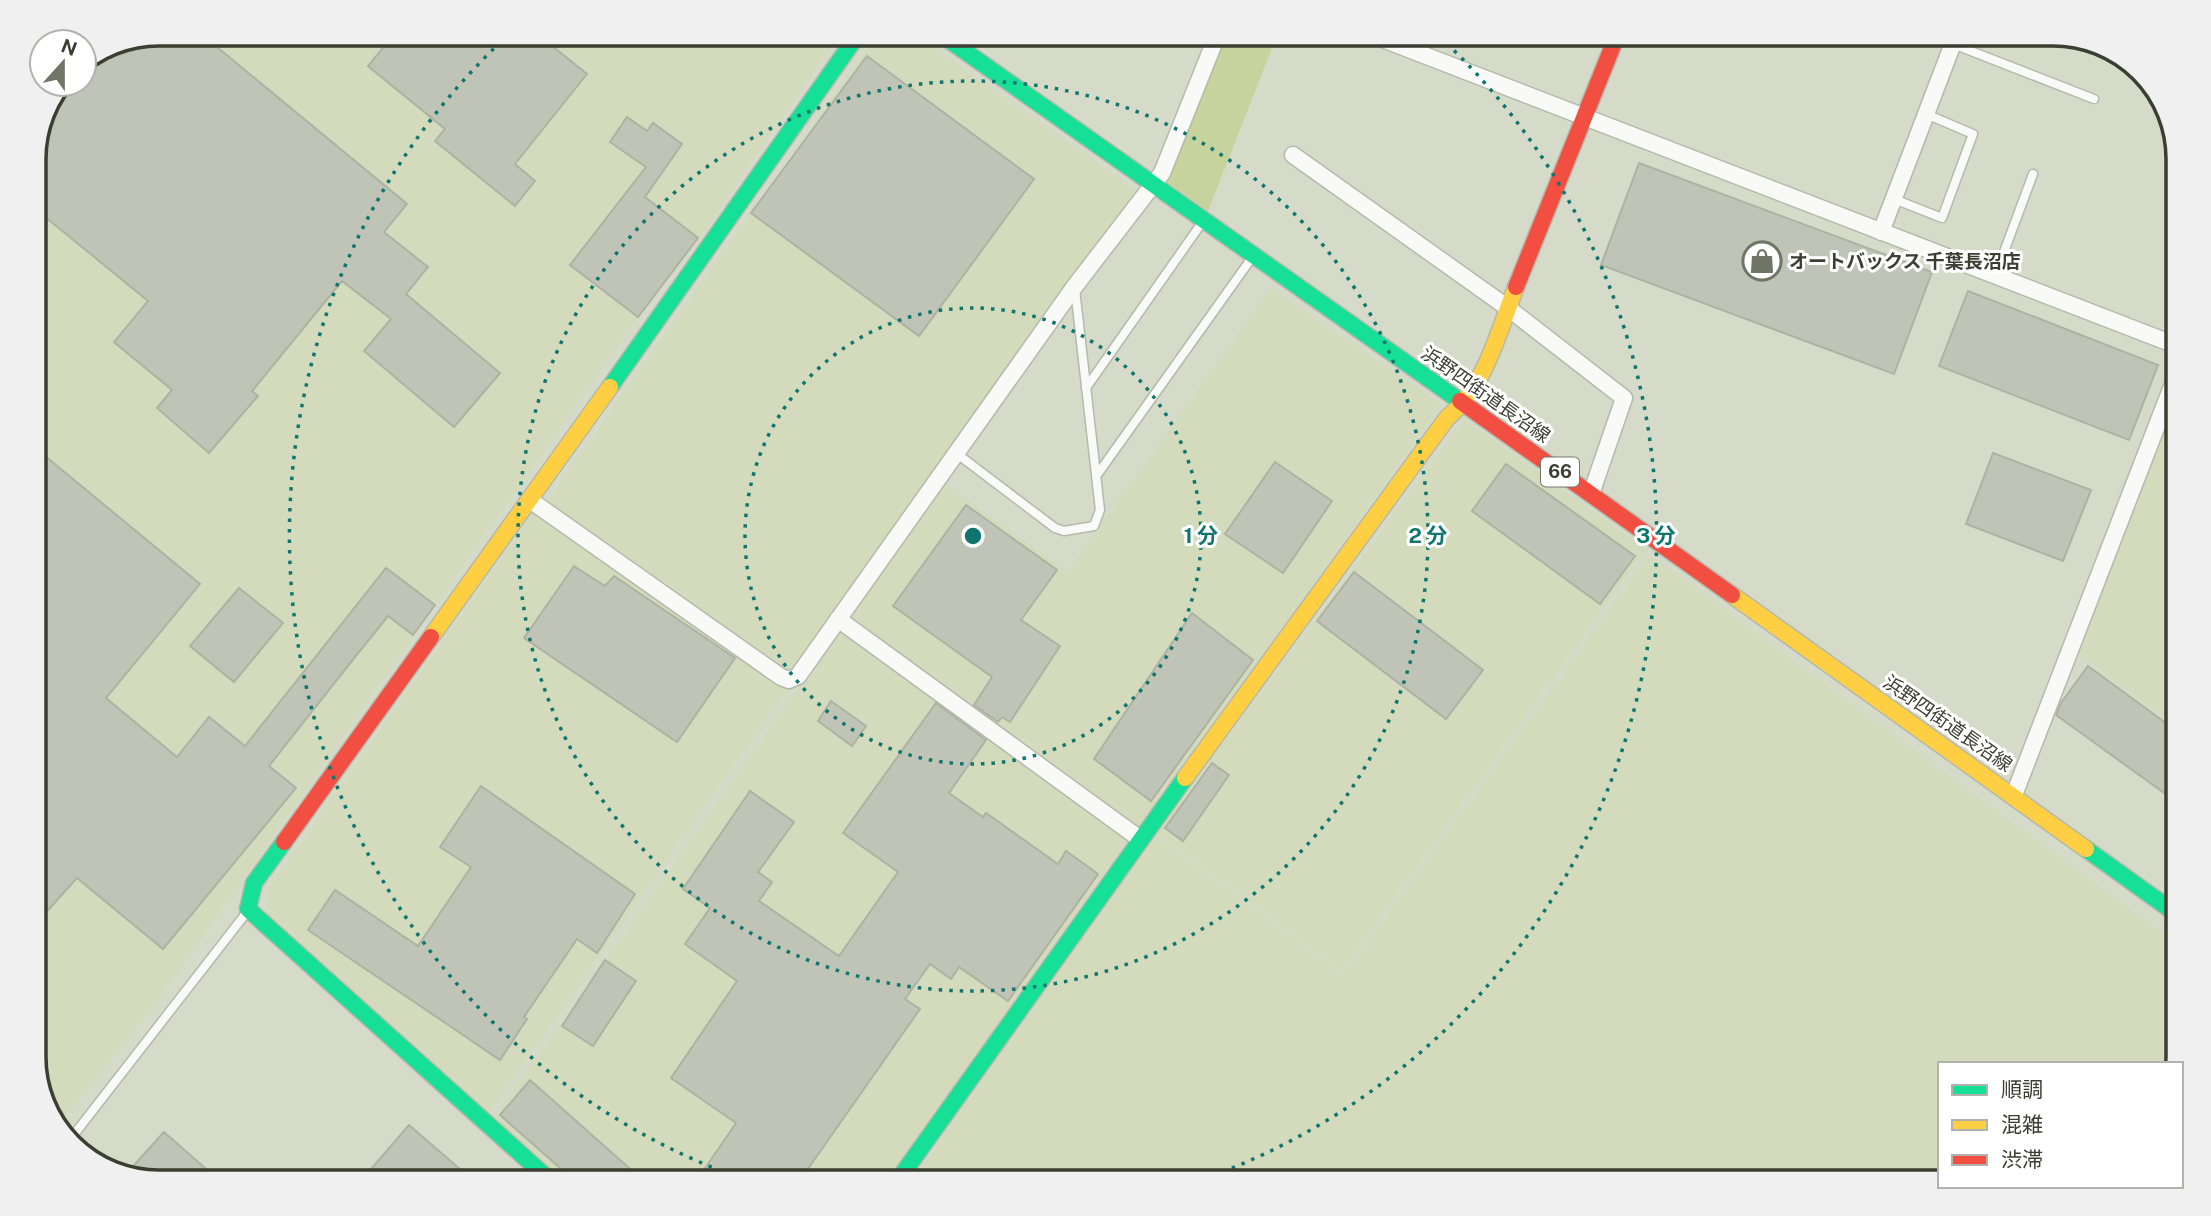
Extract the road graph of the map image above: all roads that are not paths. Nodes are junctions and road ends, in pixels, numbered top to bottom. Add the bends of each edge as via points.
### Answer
1 (850, 46) edge
2 (957, 46) edge
3 (1213, 46) edge
4 (1400, 46) edge
5 (1613, 46) edge
6 (1952, 46) edge
7 (1971, 46) edge
8 (2094, 99) dead end
9 (1926, 114) junction
10 (1586, 118) junction
11 (1293, 155) dead end
12 (2032, 174) dead end
13 (1153, 187) junction
14 (1894, 200) junction
15 (1203, 221) junction
16 (1881, 232) junction
17 (1253, 257) junction
18 (1995, 276) junction
19 (1075, 286) junction
20 (1508, 308) junction
21 (2165, 341) edge
22 (1086, 388) junction
23 (1464, 404) junction
24 (2165, 404) edge
25 (956, 453) junction
26 (1097, 475) junction
27 (1591, 494) junction
28 (530, 500) junction
29 (838, 619) junction
30 (2014, 796) junction
31 (1140, 839) junction
32 (2166, 906) edge
33 (248, 909) junction
34 (75, 1134) edge
35 (539, 1170) edge
36 (905, 1170) edge

1 - 28 street
2 - 13 street, 浜野四街道長沼線 / 66
3 - 13 street
4 - 10 street
5 - 10 street
6 - 9 street
7 - 8 lane
9 - 14 street
9 - 14 lane via 1973,134 1942,218
10 - 16 street
10 - 20 street
11 - 20 street
12 - 18 lane
13 - 15 street, 浜野四街道長沼線 / 66
13 - 19 street
14 - 16 street
15 - 17 street, 浜野四街道長沼線 / 66
15 - 22 lane
16 - 18 street
17 - 23 street, 浜野四街道長沼線 / 66
17 - 26 lane
18 - 21 street
19 - 22 lane
19 - 25 street
20 - 23 street via 1477,385
20 - 27 street via 1624,398
22 - 26 lane
23 - 27 street, 浜野四街道長沼線 / 66
23 - 31 street via 1447,418
24 - 30 street
25 - 26 lane via 1064,531 1094,526 1098,520
25 - 29 street
27 - 30 street, 浜野四街道長沼線 / 66
28 - 29 street via 781,677 797,676
28 - 33 street via 254,883
29 - 31 street
30 - 32 street, 浜野四街道長沼線 / 66
31 - 36 street
33 - 34 lane
33 - 35 street

